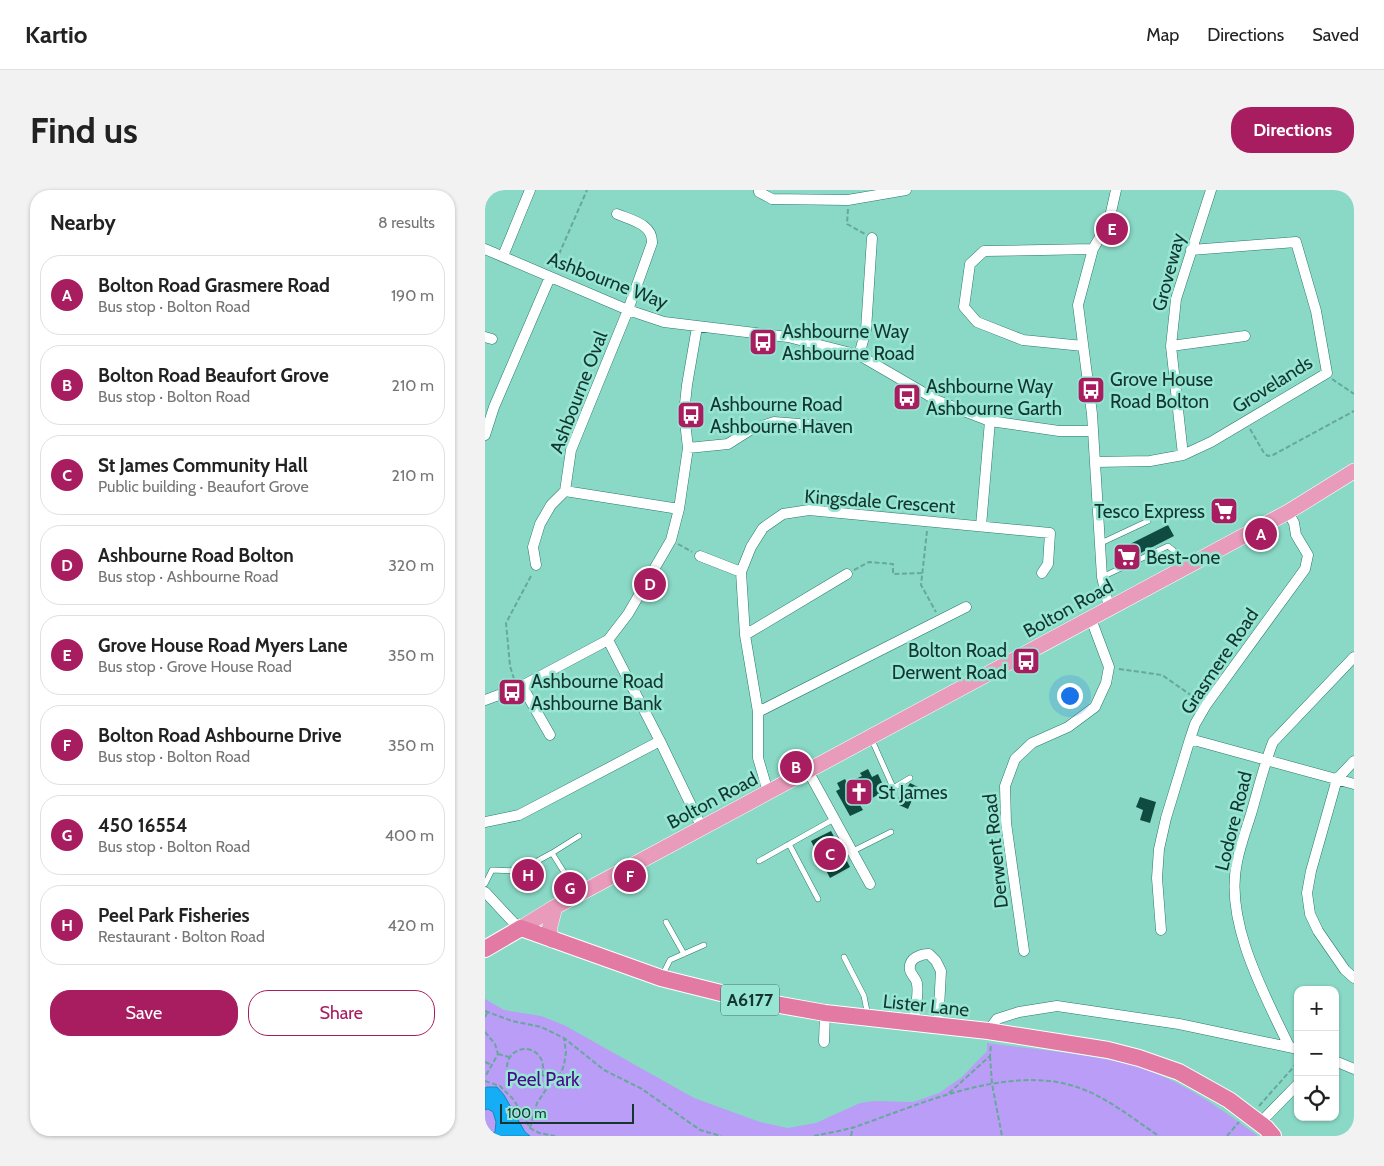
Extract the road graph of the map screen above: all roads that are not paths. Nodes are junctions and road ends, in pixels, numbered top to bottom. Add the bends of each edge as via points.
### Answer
1 (530, 190) edge
2 (759, 190) edge
3 (906, 190) edge
4 (1116, 190) edge
5 (1211, 190) edge
6 (617, 214) dead end
7 (872, 238) road end
8 (485, 249) edge
9 (1093, 250) junction
10 (1191, 250) junction
11 (503, 256) junction
12 (550, 277) junction
13 (628, 310) junction
14 (697, 327) junction
15 (1245, 336) dead end
16 (1083, 346) junction
17 (1171, 346) junction
18 (859, 355) junction
19 (989, 422) junction
20 (824, 426) dead end
21 (1093, 431) junction
22 (485, 435) edge
23 (688, 448) junction
24 (1183, 455) junction
25 (1095, 462) junction
26 (1354, 472) edge
27 (565, 491) junction
28 (679, 509) junction
29 (1288, 512) junction
30 (1148, 521) dead end
31 (981, 526) junction
32 (1100, 544) junction
33 (701, 556) road end
34 (1191, 565) junction
35 (536, 566) road end
36 (741, 572) junction
37 (1042, 573) dead end
38 (847, 574) road end
39 (1102, 577) junction
40 (966, 607) dead end
41 (1109, 608) junction
42 (1091, 619) junction
43 (745, 636) junction
44 (608, 640) junction
45 (1354, 657) edge
46 (520, 687) junction
47 (485, 700) edge
48 (758, 712) junction
49 (550, 735) dead end
50 (871, 737) junction
51 (1190, 738) junction
52 (661, 741) junction
53 (1267, 759) junction
54 (1354, 761) edge
55 (808, 772) junction
56 (910, 778) dead end
57 (1337, 779) junction
58 (1354, 784) edge
59 (768, 792) junction
60 (834, 819) junction
61 (485, 822) edge
62 (703, 828) junction
63 (891, 832) dead end
64 (579, 836) dead end
65 (789, 844) junction
66 (852, 852) junction
67 (552, 853) junction
68 (759, 860) dead end
69 (485, 884) edge
70 (870, 884) dead end
71 (485, 892) edge
72 (579, 895) junction
73 (817, 899) dead end
74 (555, 907) junction
75 (666, 922) dead end
76 (521, 928) junction
77 (1161, 930) dead end
78 (550, 939) junction
79 (704, 945) dead end
80 (489, 947) edge
81 (1024, 951) dead end
82 (684, 954) junction
83 (844, 957) dead end
84 (661, 978) junction
85 (1354, 978) edge
86 (825, 1013) junction
87 (869, 1018) junction
88 (913, 1024) junction
89 (938, 1027) junction
90 (991, 1032) junction
91 (824, 1042) dead end
92 (1293, 1047) edge
93 (1339, 1063) edge
94 (1354, 1069) edge
95 (1294, 1087) edge
96 (1253, 1117) junction
97 (1273, 1136) edge

1 - 11 street
2 - 3 street via 772,199 848,200
4 - 9 street via 1109,221
5 - 10 street, Groveway
6 - 13 street, Ashbourne Oval via 647,227 652,237
7 - 18 street via 866,330
8 - 11 street, Ashbourne Way
9 - 16 street via 1078,305
9 - 16 street via 985,251 970,264 964,307 977,322 1023,340
10 - 17 street, Groveway via 1176,299
10 - 24 street, Grovelands via 1296,242 1317,311 1327,373 1211,442
11 - 12 street, Ashbourne Way
12 - 13 street, Ashbourne Way
12 - 22 street
13 - 14 street, Ashbourne Way via 664,322
13 - 27 street, Ashbourne Oval via 571,450
14 - 18 street, Ashbourne Way via 789,336
14 - 23 street via 684,413
15 - 17 street
16 - 21 street
17 - 24 street, Groveway
18 - 19 street, Ashbourne Way via 938,401
19 - 21 street, Ashbourne Way via 1059,431
19 - 31 street
20 - 23 street via 774,422 750,430 728,444
21 - 25 street
23 - 28 street
24 - 25 street, Grovelands via 1150,461
25 - 32 street
26 - 29 main road, Bolton Road
27 - 28 street
27 - 35 street via 551,505 540,524 533,548
28 - 44 street via 671,540 628,614
29 - 34 main road, Bolton Road
29 - 51 street, Grasmere Road via 1308,555 1305,569 1206,705
30 - 32 lane
31 - 36 street, Kingsdale Crescent via 809,510 783,514 763,528
31 - 37 street, Kingsdale Crescent via 1049,533 1048,564
32 - 39 street
33 - 36 street
34 - 39 lane via 1168,546
34 - 41 main road, Bolton Road
36 - 43 street, Kingsdale Crescent
38 - 43 street
39 - 41 street
40 - 48 street
41 - 42 main road, Bolton Road
42 - 50 main road, Bolton Road
42 - 81 street, Derwent Road via 1109,667 1095,707 1068,727 1033,743 1015,759 1005,786 1006,823
43 - 48 street, Kingsdale Crescent
44 - 46 street
44 - 52 street
45 - 53 street, Lodore Road via 1279,734
46 - 47 street
46 - 49 street
48 - 59 street, Kingsdale Crescent via 758,758
50 - 55 main road, Bolton Road
50 - 56 lane via 891,785 895,787
51 - 53 street
51 - 77 street, Grasmere Road via 1159,849 1157,878
52 - 61 street via 519,815
52 - 62 street
53 - 57 street
53 - 92 street, Lodore Road via 1236,863 1235,897 1248,954 1262,990
54 - 57 street
55 - 59 main road, Bolton Road
55 - 60 street
57 - 58 street
57 - 85 street via 1307,893 1310,914 1318,931
59 - 62 main road, Bolton Road
60 - 65 lane
60 - 66 street
62 - 72 main road, Bolton Road
63 - 66 lane
64 - 67 lane
65 - 68 lane
65 - 73 lane
66 - 70 street
67 - 69 lane via 519,871 492,870
67 - 72 lane
71 - 76 street
72 - 74 main road, Bolton Road
74 - 76 main road, Bolton Road
74 - 78 main road
75 - 82 lane
76 - 78 highway, Lister Lane / A6177
76 - 80 highway, Bolton Road / A6177
78 - 80 highway, Lister Lane / A6177
78 - 84 highway, Lister Lane / A6177
79 - 82 lane
82 - 84 lane via 670,960
83 - 87 lane via 864,996
84 - 86 highway, Lister Lane / A6177 via 741,998
86 - 87 highway, Lister Lane / A6177
86 - 91 street
87 - 88 highway, Lister Lane / A6177
88 - 89 highway, Lister Lane / A6177
88 - 89 street via 917,983 910,970 911,963 915,957 929,954 941,971
89 - 90 highway, Lister Lane / A6177
90 - 92 street, Lister Lane via 997,1020 1019,1012 1057,1006 1179,1024
90 - 96 highway, A6177 via 1108,1050 1139,1058 1179,1072
93 - 94 street
95 - 96 street
96 - 97 highway, A6177

